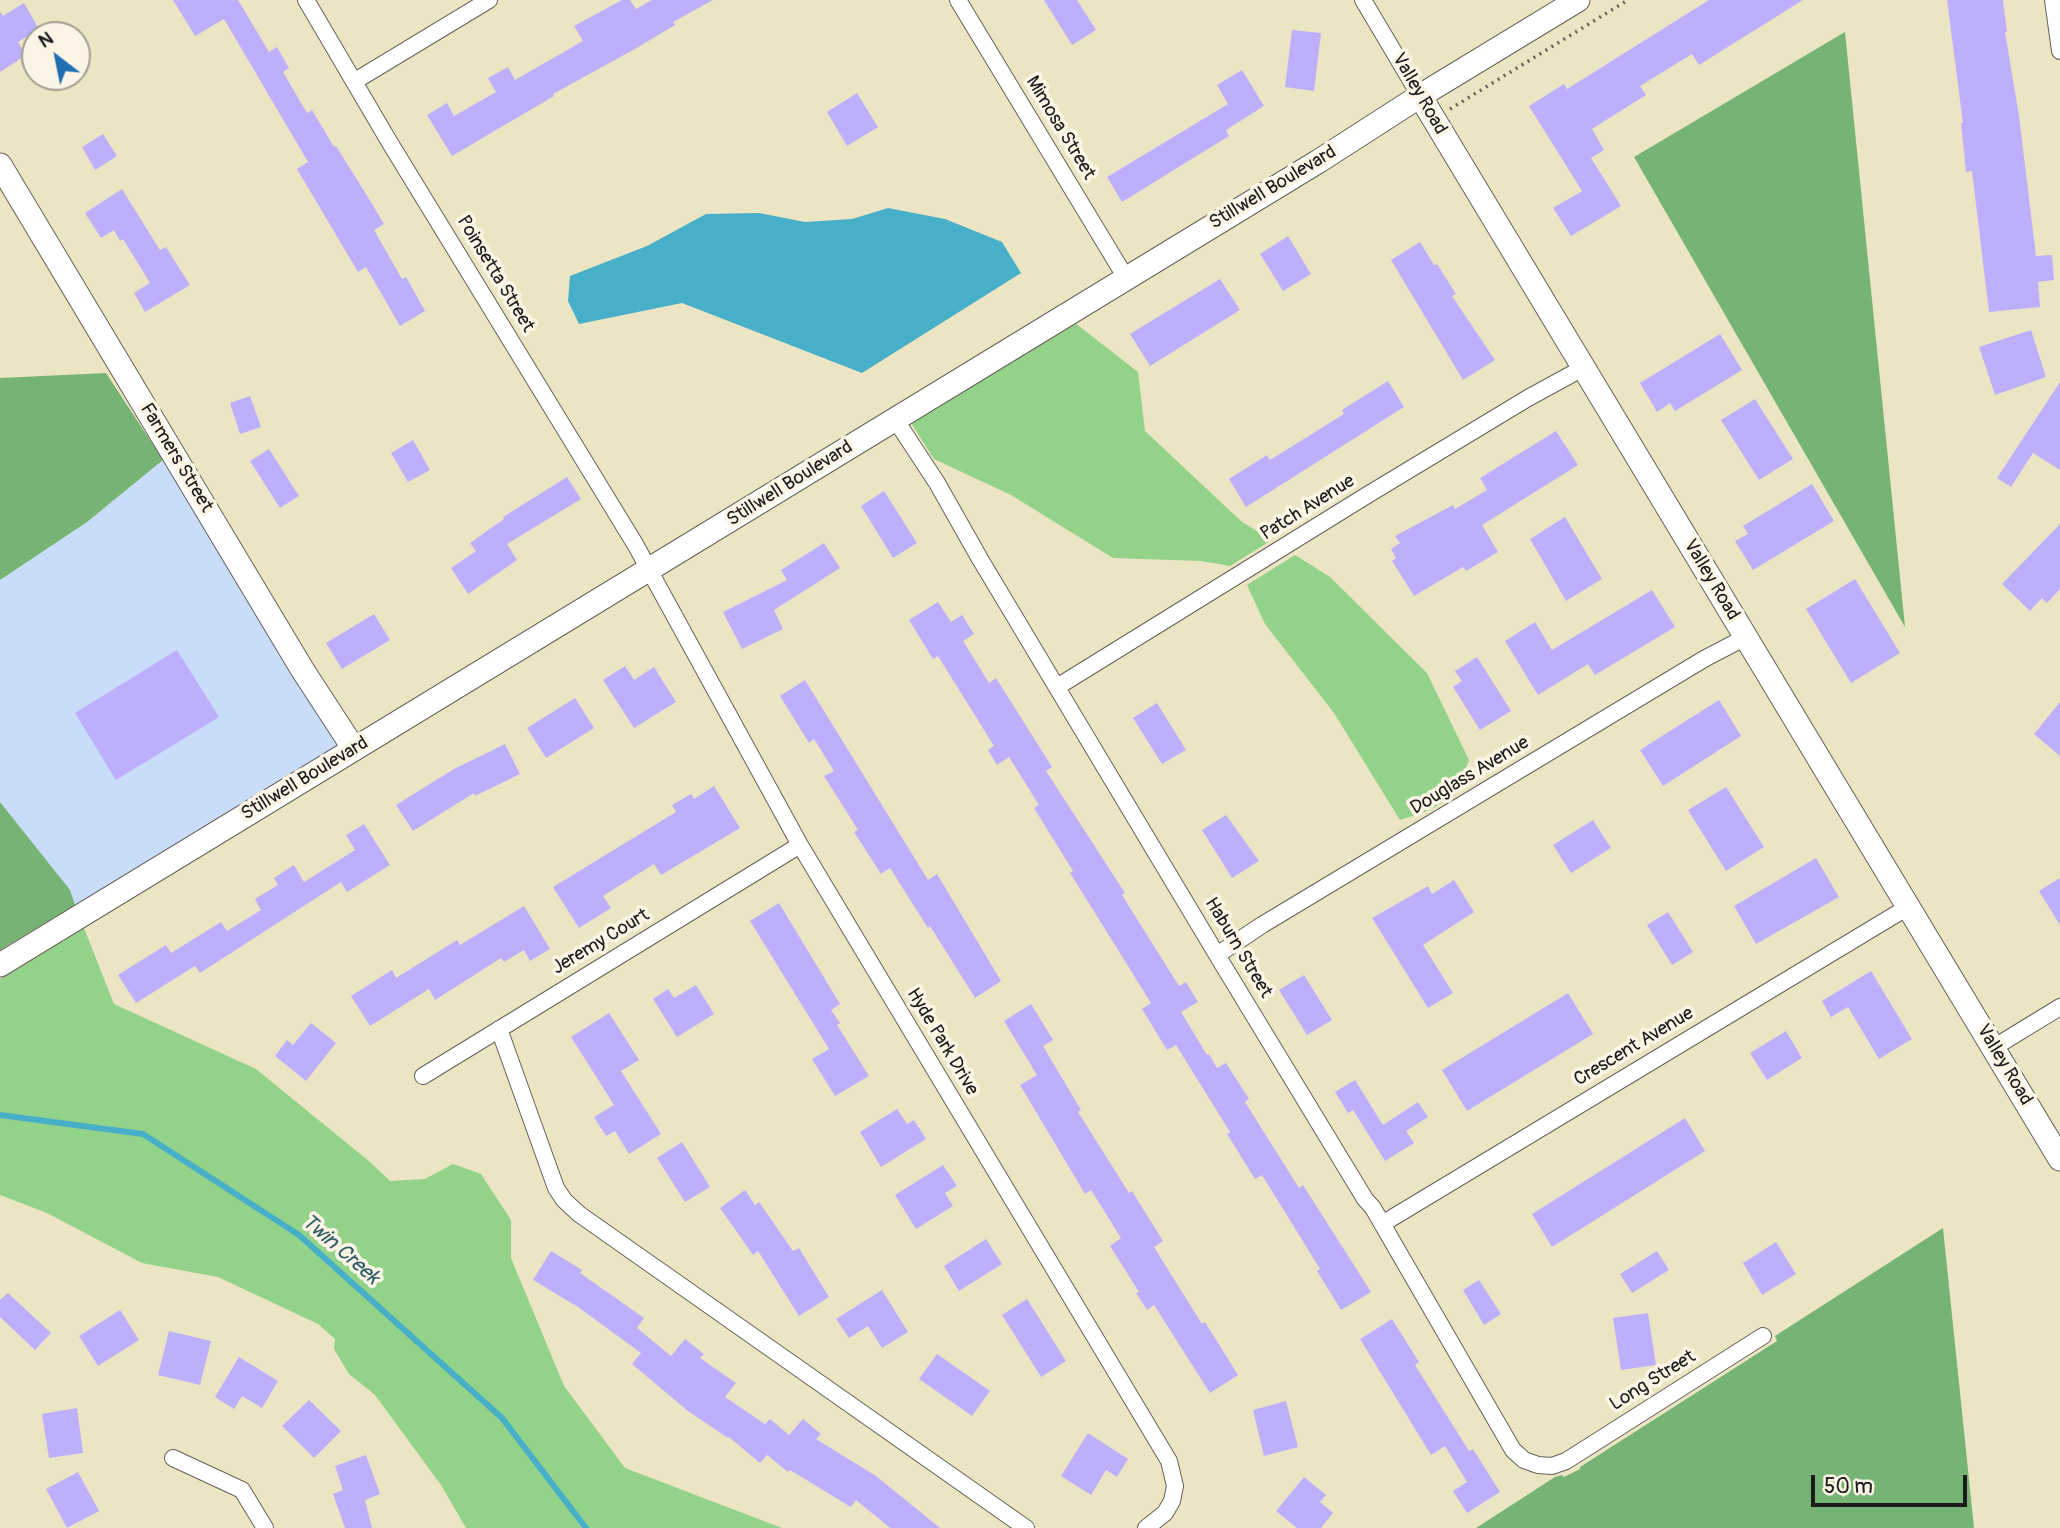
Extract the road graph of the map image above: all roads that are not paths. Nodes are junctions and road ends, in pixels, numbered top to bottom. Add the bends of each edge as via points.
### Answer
1 (306, 0) edge
2 (489, 0) edge
3 (958, 0) edge
4 (1363, 0) edge
5 (1578, 0) edge
6 (2053, 0) edge
7 (2060, 51) edge
8 (355, 81) junction
9 (1420, 96) junction
10 (0, 165) edge
11 (1125, 278) junction
12 (1583, 368) junction
13 (895, 419) junction
14 (648, 570) junction
15 (1746, 637) junction
16 (1057, 687) junction
17 (354, 749) junction
18 (800, 845) junction
19 (1908, 907) junction
20 (1217, 955) junction
21 (0, 965) edge
22 (2060, 1007) edge
23 (499, 1030) junction
24 (1993, 1048) junction
25 (423, 1076) dead end
26 (2060, 1159) edge
27 (1382, 1224) junction
28 (1763, 1336) dead end
29 (173, 1458) dead end
30 (1566, 1461) joint
31 (265, 1528) edge
32 (1026, 1528) edge
33 (1146, 1528) edge

1 - 8 street, Poinsetta Street
2 - 8 street
3 - 11 street, Mimosa Street
4 - 9 street, Valley Road
5 - 9 street, Stillwell Boulevard
6 - 7 street
8 - 14 street, Poinsetta Street
9 - 11 street, Stillwell Boulevard
9 - 12 street, Valley Road
10 - 17 street, Farmers Street
11 - 13 street, Stillwell Boulevard
12 - 15 street, Valley Road
12 - 16 street, Patch Avenue
13 - 14 street, Stillwell Boulevard
13 - 16 street, Haburn Street
14 - 17 street, Stillwell Boulevard
14 - 18 street, Hyde Park Drive
15 - 19 street, Valley Road
15 - 20 street, Douglass Avenue
16 - 20 street, Haburn Street
17 - 21 street, Stillwell Boulevard
18 - 23 street, Jeremy Court
18 - 33 street, Hyde Park Drive via 1169,1461 1175,1486 1172,1501 1165,1514
19 - 24 street, Valley Road
19 - 27 street, Crescent Avenue
20 - 27 street, Haburn Street
22 - 24 street
23 - 25 street, Jeremy Court
23 - 32 street via 564,1200
24 - 26 street, Valley Road
27 - 30 street, Haburn Street via 1513,1450 1538,1465
28 - 30 street, Long Street
29 - 31 street via 242,1490

